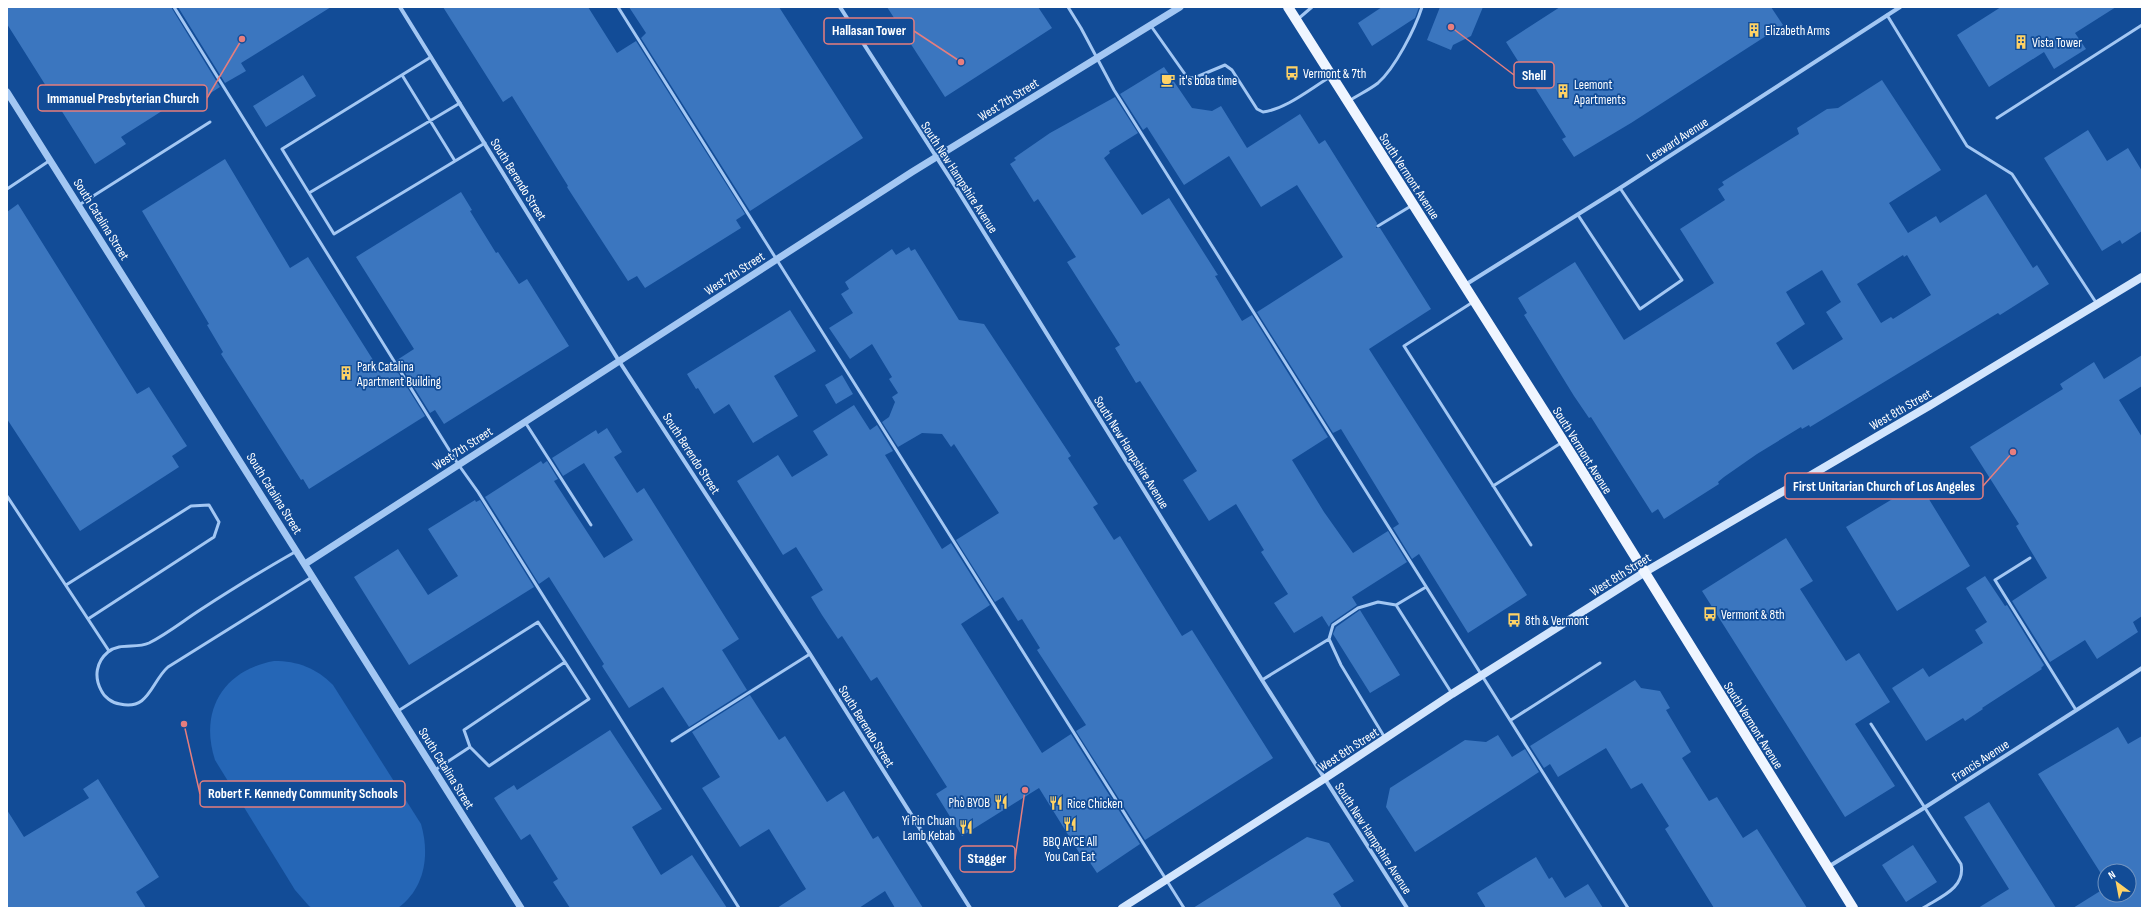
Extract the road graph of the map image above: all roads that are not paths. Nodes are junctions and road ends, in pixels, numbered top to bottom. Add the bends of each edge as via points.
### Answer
1 (174, 7) edge
2 (400, 7) edge
3 (618, 7) edge
4 (840, 7) edge
5 (1068, 7) edge
6 (1180, 7) edge
7 (1288, 7) edge
8 (1312, 7) edge
9 (1422, 7) edge
10 (1900, 7) edge
11 (1887, 15) junction
12 (1296, 20) junction
13 (2142, 24) edge
14 (1151, 26) junction
15 (431, 57) junction
16 (1097, 58) junction
17 (402, 75) junction
18 (1331, 76) junction
19 (7, 92) edge
20 (1347, 102) junction
21 (460, 103) junction
22 (1997, 118) dead end
23 (430, 121) junction
24 (210, 122) dead end
25 (485, 143) junction
26 (937, 158) junction
27 (51, 160) junction
28 (455, 161) junction
29 (7, 188) edge
30 (1620, 188) junction
31 (309, 193) junction
32 (79, 205) junction
33 (1413, 205) junction
34 (1578, 215) junction
35 (1378, 226) dead end
36 (777, 260) junction
37 (2142, 277) edge
38 (1464, 286) junction
39 (1474, 301) junction
40 (2098, 305) junction
41 (620, 361) junction
42 (524, 422) junction
43 (1563, 442) junction
44 (458, 464) junction
45 (1493, 486) junction
46 (7, 496) edge
47 (592, 525) dead end
48 (1531, 545) dead end
49 (297, 551) junction
50 (2030, 558) dead end
51 (305, 564) junction
52 (1645, 572) junction
53 (313, 576) junction
54 (66, 585) junction
55 (1426, 587) junction
56 (1396, 605) junction
57 (88, 619) junction
58 (1329, 639) junction
59 (109, 651) junction
60 (810, 654) junction
61 (565, 662) junction
62 (1600, 663) dead end
63 (2142, 668) edge
64 (1482, 675) junction
65 (1262, 680) junction
66 (1452, 694) junction
67 (2076, 710) junction
68 (398, 712) junction
69 (1510, 720) junction
70 (1871, 724) dead end
71 (1386, 739) junction
72 (672, 741) dead end
73 (470, 747) junction
74 (434, 770) junction
75 (1324, 779) junction
76 (1924, 808) junction
77 (1827, 867) junction
78 (1167, 880) junction
79 (521, 908) edge
80 (739, 908) edge
81 (970, 908) edge
82 (1122, 908) edge
83 (1184, 908) edge
84 (1407, 908) edge
85 (1628, 908) edge
86 (1853, 908) edge
87 (1923, 908) edge

1 - 44 lane
2 - 15 street, South Berendo Street
3 - 36 lane
4 - 26 street, South New Hampshire Avenue
5 - 16 lane
6 - 14 street, West 7th Street
7 - 12 main road, South Vermont Avenue
8 - 12 lane
9 - 20 lane via 1390,68 1378,83
10 - 11 street, Leeward Avenue
11 - 30 street, Leeward Avenue
11 - 40 lane via 1967,146 2012,174
12 - 18 main road, South Vermont Avenue
13 - 22 lane
14 - 16 street, West 7th Street
14 - 18 lane via 1187,77 1194,78 1225,65 1232,70 1257,109 1263,112 1296,98
15 - 17 lane
15 - 21 street, South Berendo Street
16 - 26 street, West 7th Street
16 - 55 lane via 1114,90
17 - 23 lane
17 - 31 lane via 282,149
18 - 20 main road, South Vermont Avenue
19 - 27 street, South Catalina Street
20 - 33 main road, South Vermont Avenue
21 - 23 lane
21 - 25 street, South Berendo Street
23 - 28 lane
23 - 31 lane
24 - 32 lane
25 - 28 lane
25 - 41 street, South Berendo Street
26 - 36 street, West 7th Street
26 - 65 street, South New Hampshire Avenue
27 - 29 lane
27 - 32 street, South Catalina Street
28 - 31 lane via 334,234
30 - 34 street, Leeward Avenue
30 - 34 lane via 1682,280 1640,309
32 - 49 street, South Catalina Street
33 - 35 lane
33 - 38 main road, South Vermont Avenue
34 - 38 street, Leeward Avenue
36 - 41 street, West 7th Street
36 - 78 lane
37 - 40 main road, West 8th Street
38 - 39 main road, South Vermont Avenue
39 - 43 main road, South Vermont Avenue
39 - 45 lane via 1404,346
40 - 52 main road, West 8th Street
41 - 42 street, West 7th Street
41 - 60 street, South Berendo Street
42 - 44 street, West 7th Street
42 - 47 lane
43 - 45 lane
43 - 52 main road, South Vermont Avenue
44 - 51 street, West 7th Street
44 - 80 lane
45 - 48 lane
46 - 54 lane
49 - 51 street, South Catalina Street
49 - 59 lane via 147,644 118,646
50 - 67 lane via 1995,580
51 - 53 street, South Catalina Street
52 - 64 main road, West 8th Street
52 - 77 main road, South Vermont Avenue
53 - 59 lane via 168,667 160,674 152,692 136,704 118,704 102,693 97,676 98,666
53 - 68 street, South Catalina Street
54 - 57 lane
54 - 57 lane via 191,506 209,505 219,522 214,537
55 - 56 lane
55 - 64 lane
56 - 58 lane via 1378,602 1358,608 1333,625
56 - 66 lane
57 - 59 lane
58 - 65 lane
58 - 71 lane via 1341,665
60 - 72 lane
60 - 81 street, South Berendo Street
61 - 68 lane via 538,622
61 - 73 lane via 464,730
61 - 73 lane via 589,699 489,766
62 - 69 lane
63 - 67 street, Francis Avenue
64 - 66 main road, West 8th Street
64 - 69 lane
65 - 75 street, South New Hampshire Avenue
66 - 71 main road, West 8th Street
67 - 76 street, Francis Avenue
68 - 74 street, South Catalina Street
69 - 85 lane
70 - 76 lane
71 - 75 main road, West 8th Street
73 - 74 lane
74 - 79 street, South Catalina Street
75 - 78 main road, West 8th Street
75 - 84 street, South New Hampshire Avenue
76 - 77 street, Francis Avenue
76 - 87 lane via 1962,870 1958,884
77 - 86 main road, South Vermont Avenue
78 - 82 main road, West 8th Street
78 - 83 lane

